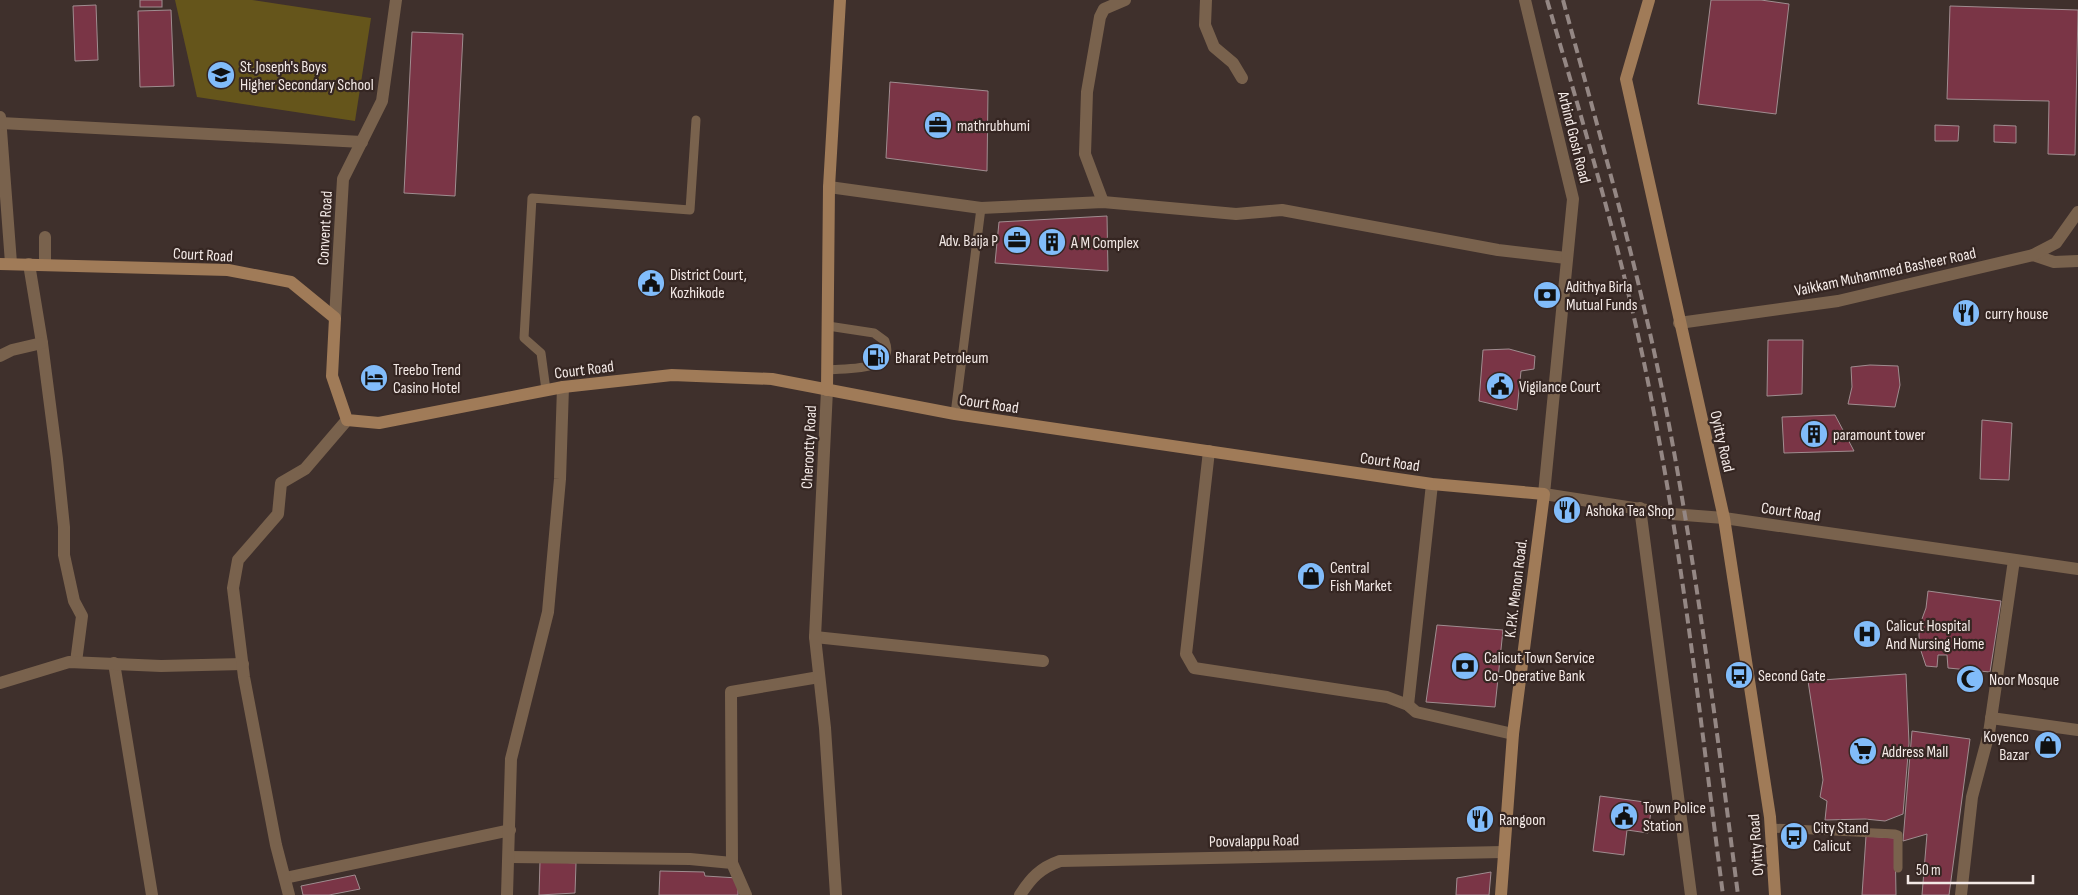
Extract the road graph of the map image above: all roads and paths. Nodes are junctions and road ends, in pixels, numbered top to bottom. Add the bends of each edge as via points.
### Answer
1 (396, 0) edge
2 (840, 0) edge
3 (1125, 0) edge
4 (1206, 0) edge
5 (1525, 0) edge
6 (1649, 0) edge
7 (1242, 78) dead end
8 (1, 120) edge
9 (696, 120) dead end
10 (362, 142) junction
11 (829, 187) junction
12 (1103, 202) junction
13 (981, 208) junction
14 (2078, 212) edge
15 (44, 237) dead end
16 (2033, 255) junction
17 (1566, 258) junction
18 (2078, 261) edge
19 (6, 264) edge
20 (29, 264) junction
21 (45, 265) junction
22 (335, 318) junction
23 (1679, 323) junction
24 (828, 326) junction
25 (42, 343) junction
26 (0, 356) edge
27 (828, 370) junction
28 (563, 386) junction
29 (546, 390) junction
30 (827, 390) junction
31 (955, 414) junction
32 (348, 420) junction
33 (1209, 451) junction
34 (1432, 484) junction
35 (1544, 494) junction
36 (1640, 508) junction
37 (1724, 518) junction
38 (2014, 560) junction
39 (2078, 569) edge
40 (815, 636) junction
41 (1043, 661) dead end
42 (76, 662) junction
43 (114, 663) junction
44 (243, 664) junction
45 (819, 677) junction
46 (0, 683) edge
47 (1408, 705) junction
48 (1990, 718) junction
49 (2078, 730) edge
50 (1513, 734) junction
51 (1771, 828) junction
52 (510, 830) junction
53 (1503, 852) junction
54 (509, 857) junction
55 (732, 863) junction
56 (1898, 868) dead end
57 (286, 878) junction
58 (152, 895) edge
59 (289, 895) edge
60 (507, 895) edge
61 (746, 895) edge
62 (836, 895) edge
63 (1020, 895) edge
64 (1501, 895) edge
65 (1691, 895) edge
66 (1775, 895) edge
67 (1960, 895) edge

1 - 10 street, Convent Road via 382,101
2 - 11 main road, Cherootty Road
3 - 12 street via 1104,8 1100,17 1087,92 1085,154
4 - 7 street via 1205,25 1214,47 1233,63
5 - 17 street, Arbind Gosh Road via 1573,198
6 - 23 main road, Oyitty Road via 1626,79
8 - 10 street
8 - 19 street
9 - 29 lane via 690,210 532,198 524,338 542,353
10 - 22 street, Convent Road via 343,179
11 - 13 street
11 - 24 main road, Cherootty Road
12 - 13 street
12 - 17 street via 1236,214 1282,210 1498,250
13 - 31 lane
14 - 16 street, Vaikkam Muhammed Basheer Road via 2056,244
15 - 21 street
16 - 18 street via 2054,262
16 - 23 street, Vaikkam Muhammed Basheer Road via 1838,301
17 - 35 street, Arbind Gosh Road
19 - 20 main road, Court Road
20 - 21 main road, Court Road
20 - 25 street
21 - 22 main road, Court Road via 228,270 291,282
22 - 32 main road via 332,376
23 - 37 main road, Oyitty Road
24 - 27 main road, Cherootty Road
24 - 27 lane via 874,333 885,340 887,353 885,359 875,365
25 - 26 street
25 - 42 street via 64,527 64,555 74,601 82,616
27 - 30 main road, Cherootty Road
28 - 29 main road, Court Road
28 - 30 main road, Court Road via 672,375 772,379
28 - 52 street via 560,479 548,612 511,759
29 - 32 main road, Court Road via 379,424
30 - 31 main road, Court Road
30 - 40 street, Cherootty Road
31 - 33 main road, Court Road
32 - 44 street via 305,469 281,483 278,514 238,560 233,588
33 - 34 main road, Court Road
33 - 47 street via 1186,654 1194,668 1386,697
34 - 35 main road, Court Road
34 - 47 street
35 - 36 street, Court Road
35 - 50 main road, K.P.K. Menon Road.
36 - 37 street, Court Road
36 - 65 street
37 - 38 street, Court Road
37 - 51 main road, Oyitty Road
38 - 39 street, Court Road
38 - 48 street
40 - 41 street
40 - 45 street, Cherootty Road
42 - 43 street
42 - 46 street
43 - 44 street via 161,666
43 - 58 street
44 - 57 street via 276,845
45 - 55 street via 731,692
45 - 62 street, Cherootty Road
47 - 50 street via 1416,712
48 - 49 street
48 - 67 street via 1972,797
50 - 53 main road, K.P.K. Menon Road.
51 - 56 lane via 1898,835
51 - 66 main road, Oyitty Road
52 - 54 street
52 - 57 street
53 - 63 street, Poovalappu Road via 1060,861 1035,874
53 - 64 main road, K.P.K. Menon Road.
54 - 55 street via 690,859
54 - 60 street
55 - 61 street
57 - 59 street

